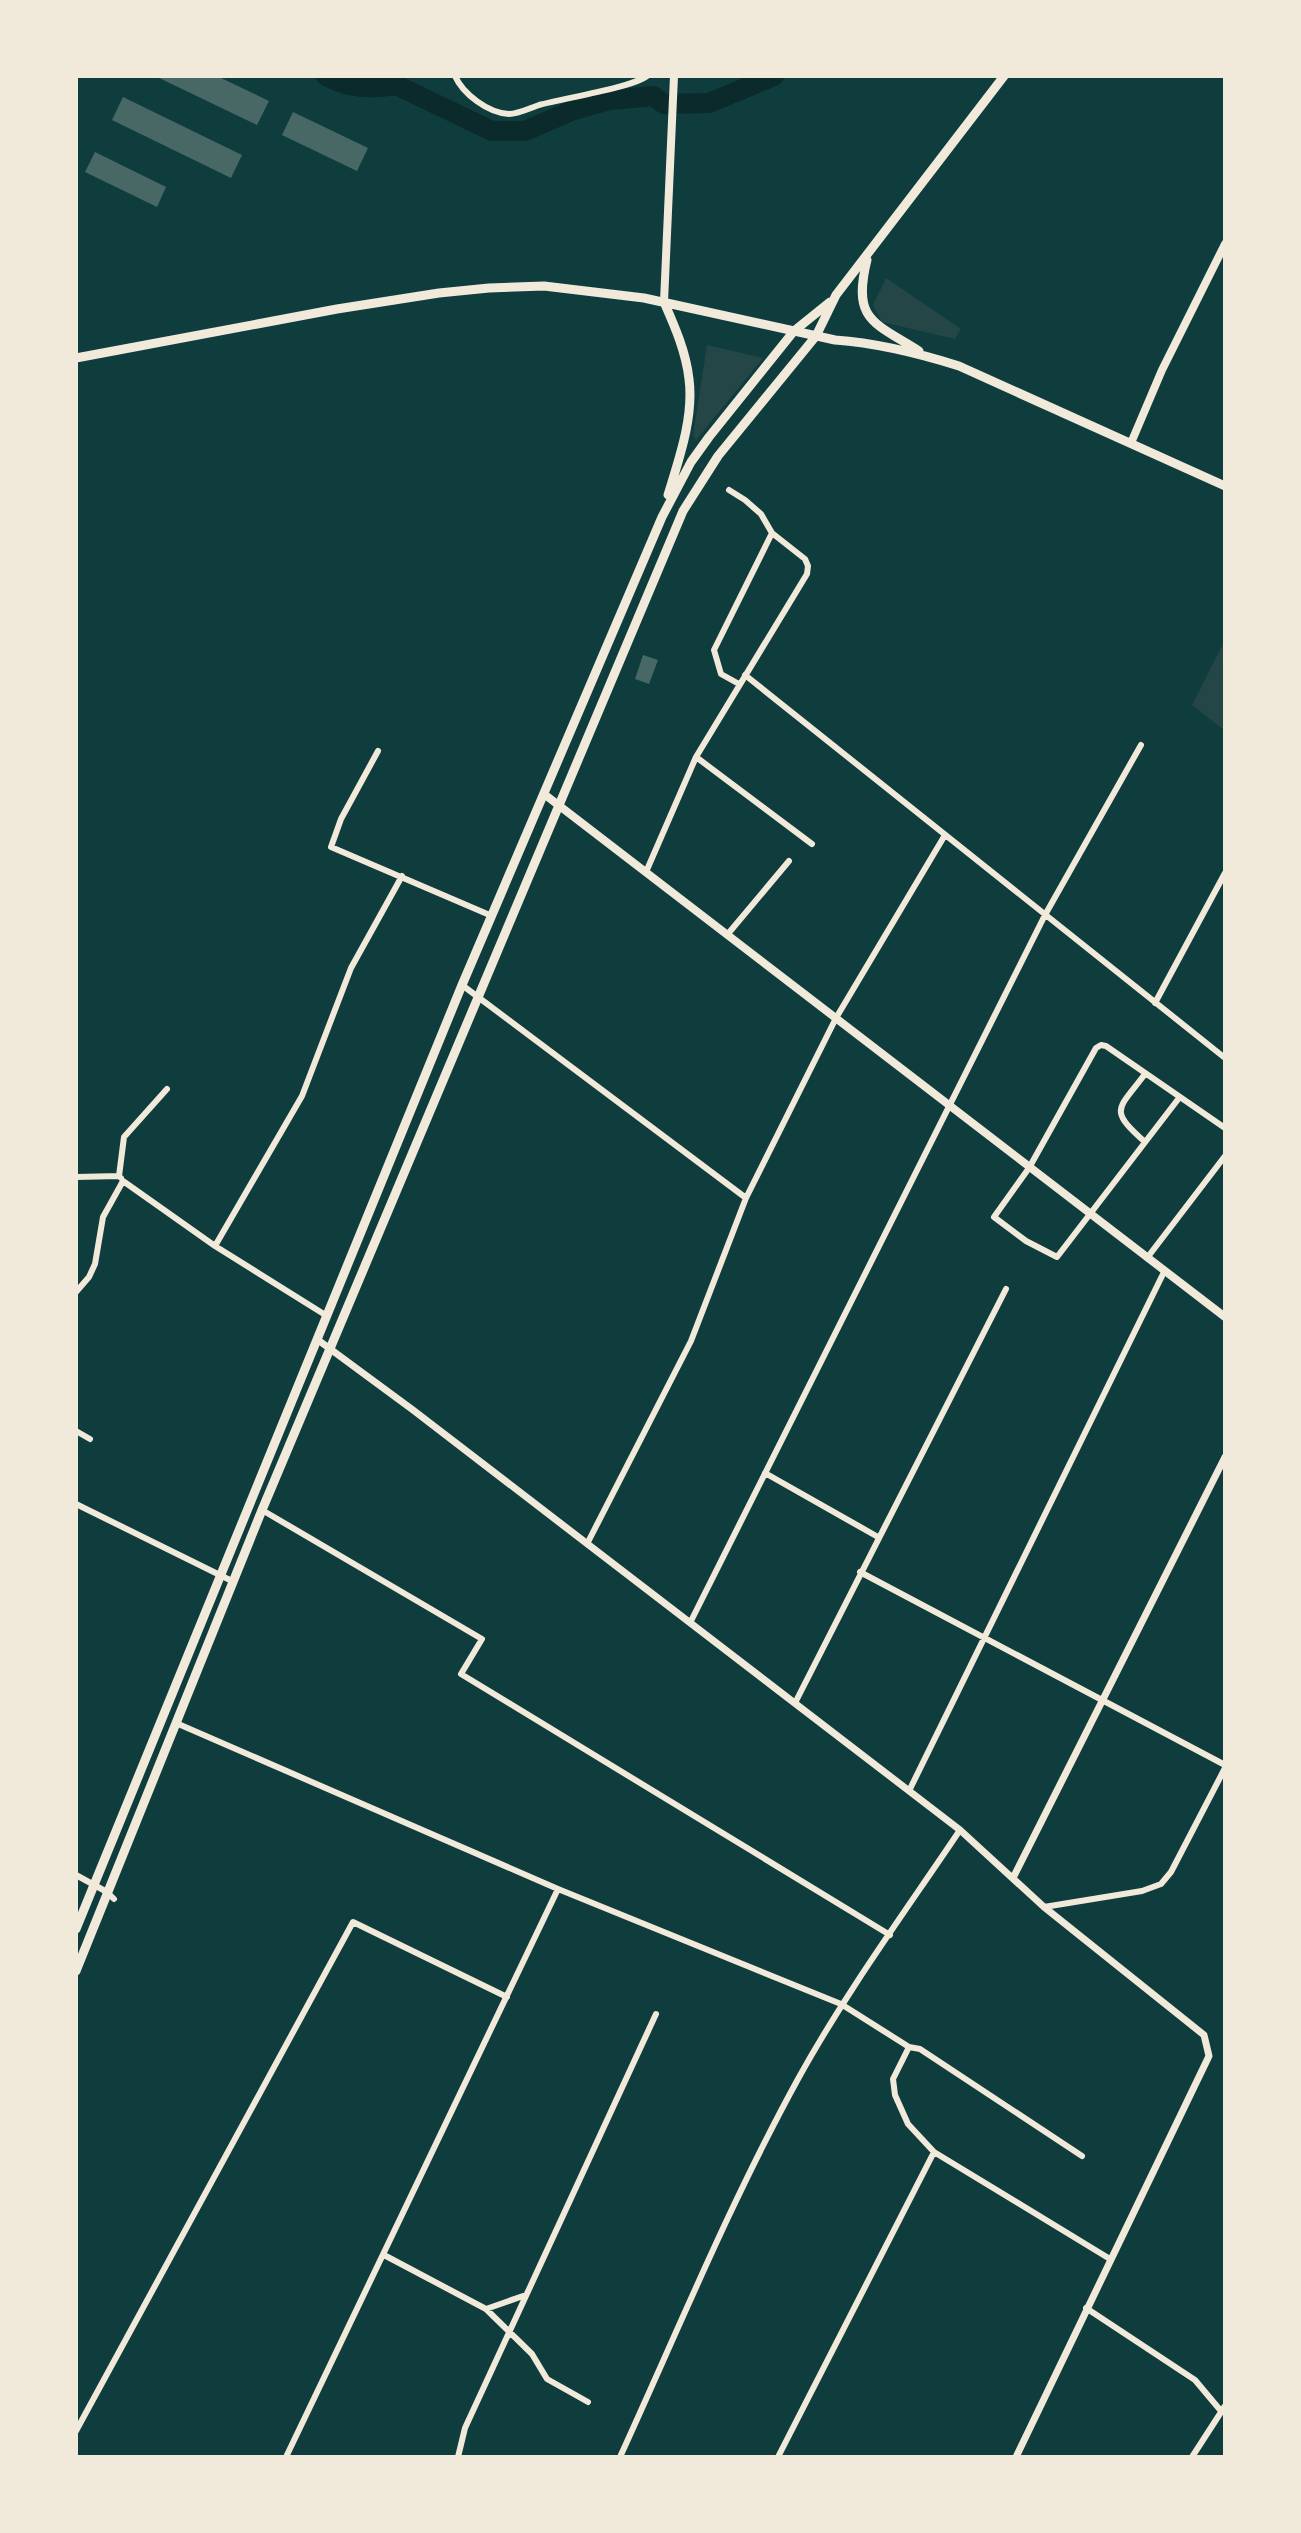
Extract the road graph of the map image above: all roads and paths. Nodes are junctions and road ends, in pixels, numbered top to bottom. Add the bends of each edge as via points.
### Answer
1 (455, 76) edge
2 (647, 76) edge
3 (1004, 76) edge
4 (674, 78) edge
5 (1225, 244) edge
6 (868, 255) junction
7 (833, 300) junction
8 (664, 302) junction
9 (794, 331) junction
10 (816, 336) junction
11 (925, 355) junction
12 (76, 358) edge
13 (1131, 443) junction
14 (1225, 486) edge
15 (729, 490) dead end
16 (662, 517) junction
17 (772, 533) junction
18 (745, 675) junction
19 (739, 684) junction
20 (1141, 745) dead end
21 (378, 751) dead end
22 (696, 757) junction
23 (544, 794) junction
24 (560, 805) junction
25 (945, 835) junction
26 (812, 844) dead end
27 (789, 861) dead end
28 (646, 872) junction
29 (1225, 873) edge
30 (402, 876) junction
31 (1045, 915) junction
32 (492, 916) junction
33 (727, 935) junction
34 (462, 985) junction
35 (477, 997) junction
36 (1155, 1003) junction
37 (836, 1018) junction
38 (1225, 1058) edge
39 (1145, 1074) junction
40 (167, 1089) dead end
41 (1179, 1098) junction
42 (949, 1106) junction
43 (1225, 1128) edge
44 (1145, 1142) junction
45 (1225, 1156) edge
46 (1029, 1168) junction
47 (76, 1177) edge
48 (121, 1178) junction
49 (746, 1198) junction
50 (1090, 1214) junction
51 (215, 1246) junction
52 (1147, 1258) junction
53 (1164, 1272) junction
54 (77, 1287) edge
55 (1006, 1289) dead end
56 (327, 1316) junction
57 (1225, 1317) edge
58 (318, 1340) junction
59 (330, 1349) junction
60 (76, 1431) edge
61 (90, 1439) dead end
62 (1225, 1457) edge
63 (765, 1473) junction
64 (76, 1504) edge
65 (262, 1510) junction
66 (878, 1537) junction
67 (587, 1544) junction
68 (860, 1572) junction
69 (220, 1576) junction
70 (234, 1582) junction
71 (690, 1623) junction
72 (984, 1638) junction
73 (1103, 1700) junction
74 (795, 1703) junction
75 (176, 1723) junction
76 (1225, 1766) edge
77 (909, 1791) junction
78 (960, 1830) junction
79 (76, 1875) edge
80 (1013, 1878) junction
81 (93, 1885) junction
82 (558, 1889) junction
83 (110, 1895) junction
84 (1044, 1907) junction
85 (76, 1929) edge
86 (890, 1935) junction
87 (76, 1971) edge
88 (507, 1997) junction
89 (841, 2004) junction
90 (656, 2014) dead end
91 (909, 2047) junction
92 (934, 2152) junction
93 (1082, 2156) dead end
94 (384, 2255) junction
95 (1110, 2259) junction
96 (526, 2295) junction
97 (1086, 2308) junction
98 (486, 2309) junction
99 (510, 2330) junction
100 (588, 2402) dead end
101 (1223, 2408) edge
102 (76, 2431) edge
103 (286, 2457) edge
104 (458, 2457) edge
105 (620, 2457) edge
106 (778, 2457) edge
107 (1016, 2457) edge
108 (1192, 2457) edge

1 - 2 street via 483,105 511,114
3 - 6 main road
4 - 8 main road
5 - 13 main road
6 - 7 main road
6 - 11 main road via 860,286 863,307 875,324
7 - 9 main road
7 - 10 main road
8 - 9 main road
8 - 12 main road via 544,286 489,288 337,309
8 - 16 main road via 682,347 690,392
9 - 10 main road
9 - 16 main road via 699,450
10 - 11 main road
10 - 24 main road via 718,456 683,511
11 - 13 main road
13 - 14 main road
15 - 17 street via 761,514
16 - 23 main road
17 - 18 street via 805,559 807,574
17 - 19 street via 714,650 721,674
18 - 19 street
18 - 25 street
19 - 22 street
20 - 31 street
21 - 30 street via 331,847
22 - 26 street
22 - 28 street
23 - 24 main road
23 - 32 main road
24 - 28 main road
24 - 35 main road
25 - 31 street
25 - 37 street
27 - 33 street
28 - 33 main road
29 - 36 street
30 - 32 street
30 - 51 street via 351,968 302,1096
31 - 36 street
31 - 42 street
32 - 34 main road
33 - 37 main road
34 - 35 street
34 - 56 main road
35 - 49 street
35 - 59 main road
36 - 38 street
37 - 42 main road
37 - 49 street
39 - 41 street
39 - 44 street via 1120,1114
39 - 46 street via 1106,1046 1096,1048
40 - 48 street via 124,1137
41 - 43 street
41 - 44 street
42 - 46 main road
42 - 63 street
44 - 50 street
45 - 52 street
46 - 50 main road
46 - 50 street via 994,1217 1057,1257
47 - 48 street
48 - 51 street
48 - 54 street via 103,1217 95,1264
49 - 67 street via 691,1341
50 - 52 main road
51 - 56 street
52 - 53 main road
53 - 57 main road
53 - 72 street
55 - 66 street
56 - 58 main road
58 - 59 street
58 - 69 main road
59 - 65 main road
59 - 67 street
60 - 61 street
62 - 73 street
63 - 66 street
63 - 71 street
64 - 69 street
65 - 70 main road
65 - 86 street via 482,1639 461,1674
66 - 68 street
67 - 71 street
68 - 72 street
68 - 74 street
69 - 70 street
69 - 81 main road
70 - 75 main road
71 - 74 street
72 - 73 street
72 - 77 street
73 - 76 street
73 - 80 street
74 - 77 street
75 - 82 street
75 - 83 main road
76 - 84 street via 1161,1884
77 - 78 street
78 - 80 street
78 - 86 street
79 - 81 street
80 - 84 street
81 - 83 street
81 - 85 main road
82 - 88 street
82 - 89 street
83 - 87 main road
84 - 95 street via 1204,2035 1209,2056
86 - 89 street
88 - 94 street
88 - 102 street via 353,1922
89 - 91 street
89 - 105 street via 742,2185
90 - 96 street
91 - 92 street via 893,2079 895,2095 908,2124
91 - 93 street via 920,2049
92 - 95 street
92 - 106 street
94 - 98 street
94 - 103 street
95 - 97 street
96 - 98 street
96 - 99 street
97 - 101 street via 1195,2380
97 - 107 street
98 - 99 street
99 - 100 street via 547,2379
99 - 104 street via 465,2428
101 - 108 street

